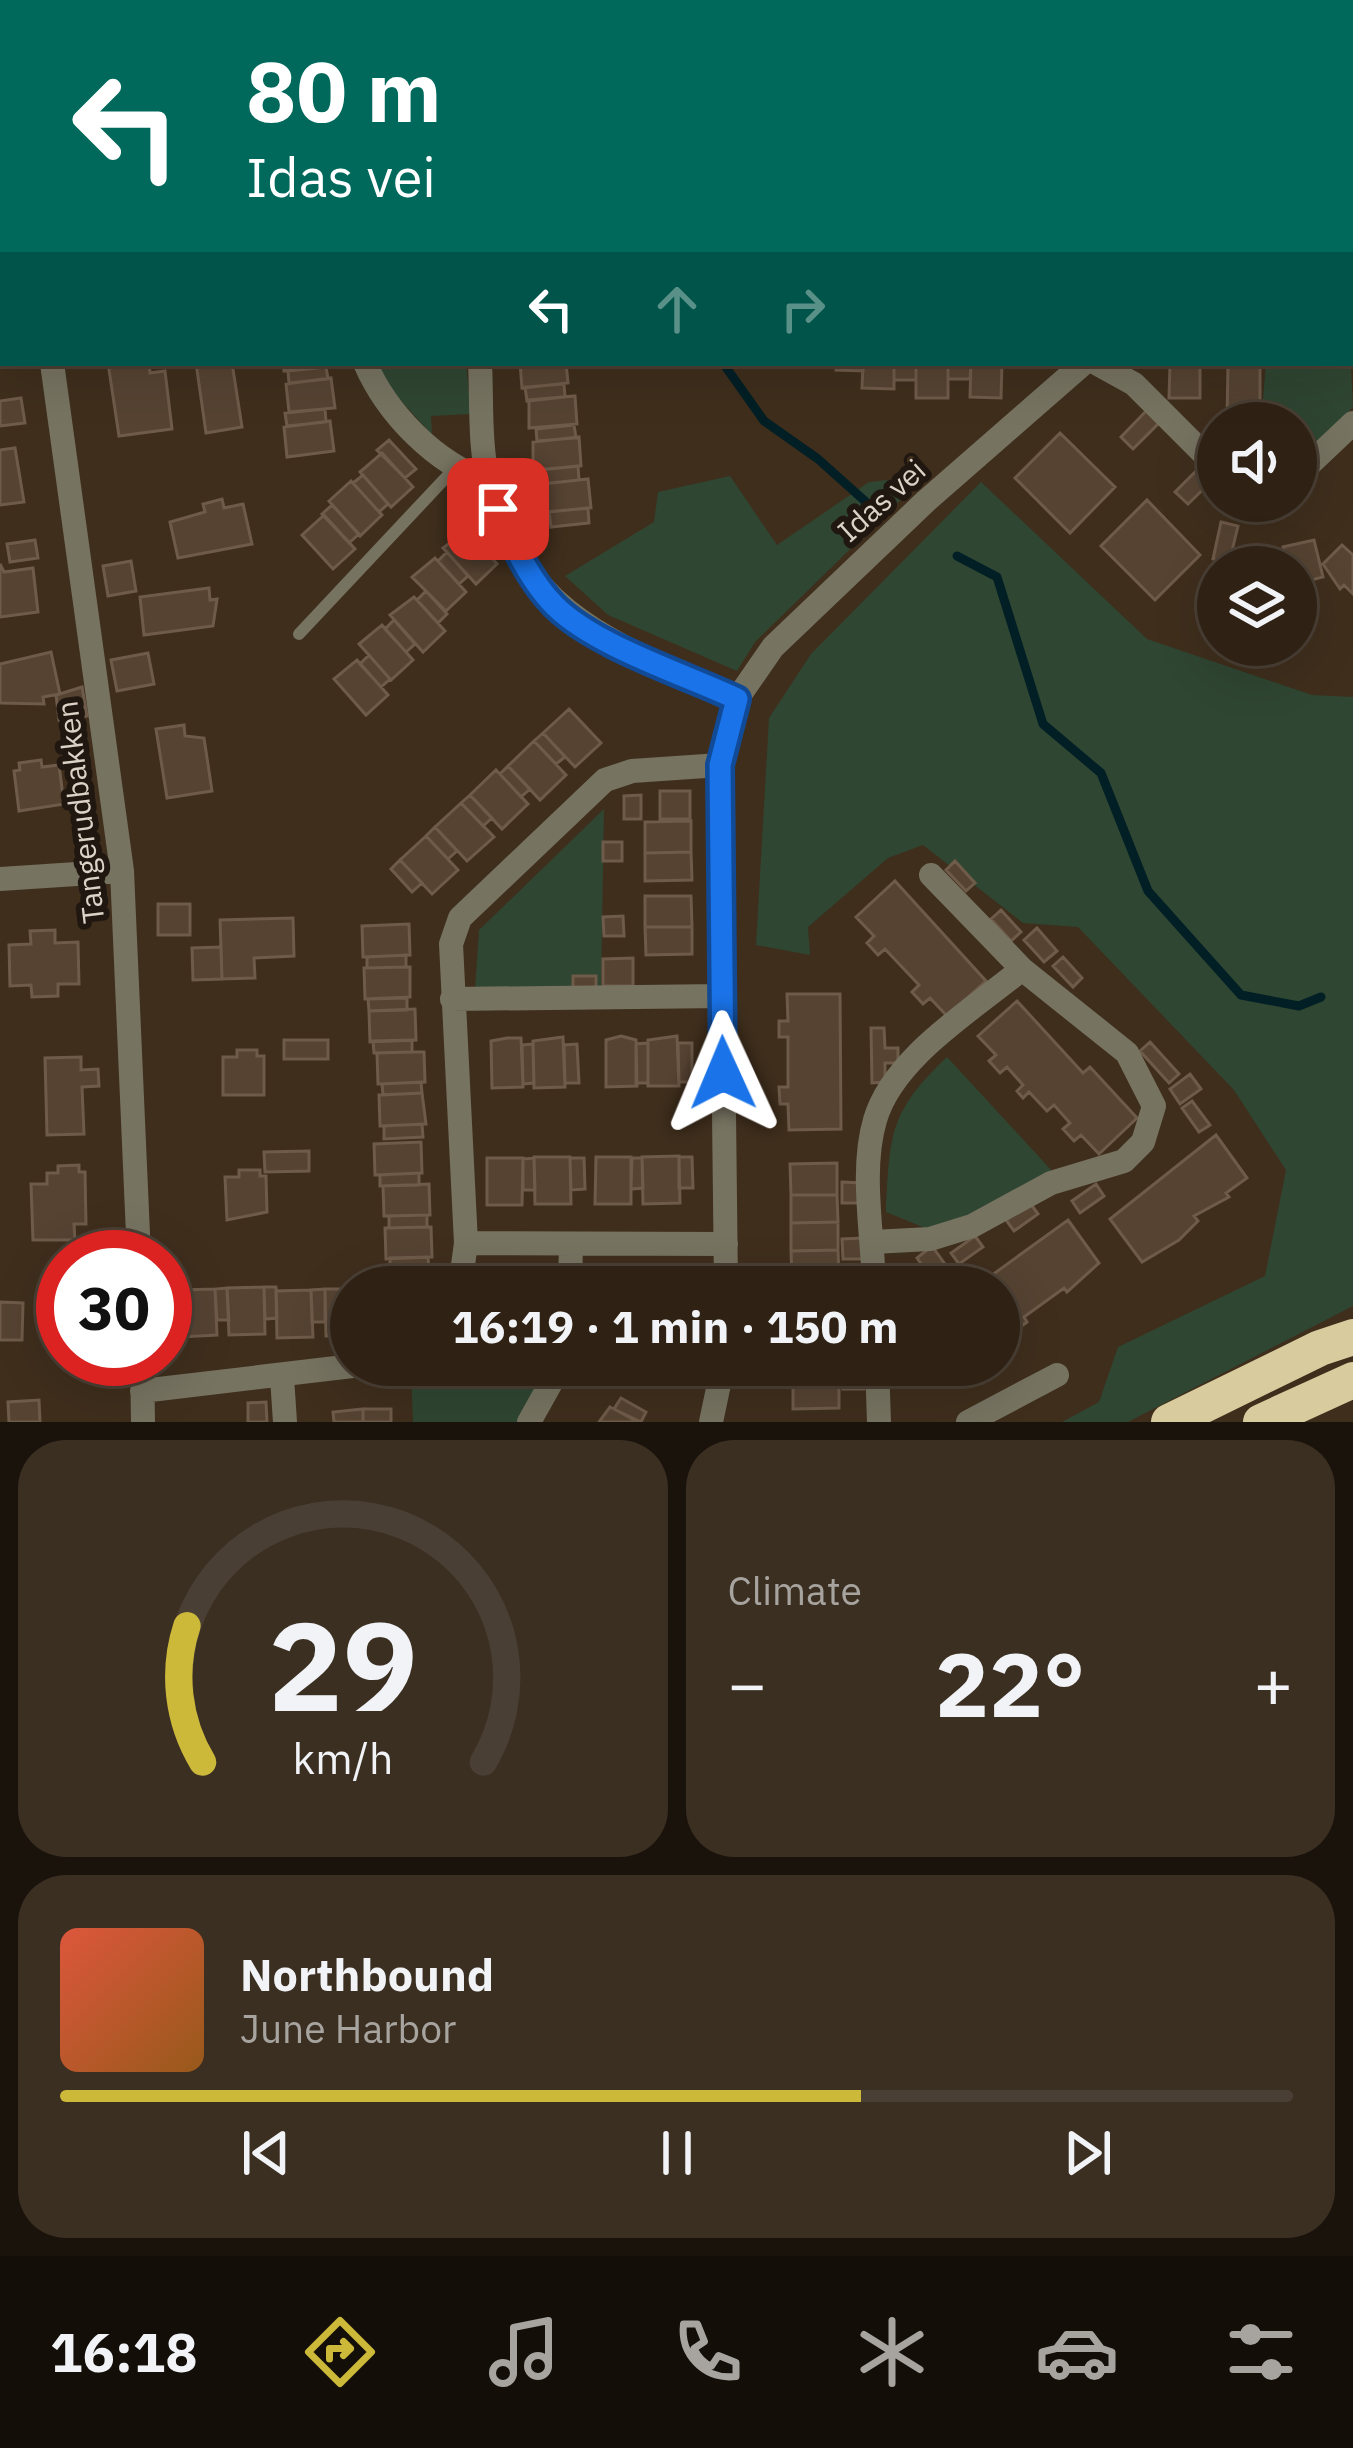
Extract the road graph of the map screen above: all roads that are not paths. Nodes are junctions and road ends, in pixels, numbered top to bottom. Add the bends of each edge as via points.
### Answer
1 (52, 366) edge
2 (366, 366) edge
3 (480, 366) edge
4 (1081, 366) edge
5 (1101, 366) edge
6 (1353, 423) edge
7 (1197, 447) edge
8 (1317, 458) edge
9 (453, 470) junction
10 (488, 482) junction
11 (298, 634) dead end
12 (737, 699) junction
13 (720, 765) junction
14 (122, 871) junction
15 (931, 875) dead end
16 (0, 879) edge
17 (1022, 969) junction
18 (722, 996) junction
19 (452, 999) junction
20 (138, 1230) edge
21 (873, 1242) junction
22 (466, 1244) junction
23 (571, 1244) junction
24 (726, 1244) junction
25 (463, 1266) edge
26 (570, 1266) edge
27 (726, 1266) edge
28 (874, 1266) edge
29 (1342, 1338) edge
30 (330, 1370) edge
31 (1057, 1375) dead end
32 (282, 1377) junction
33 (1353, 1380) edge
34 (142, 1386) edge
35 (549, 1386) edge
36 (719, 1386) edge
37 (878, 1386) edge
38 (142, 1391) junction
39 (143, 1422) edge
40 (285, 1422) edge
41 (529, 1422) edge
42 (711, 1422) edge
43 (879, 1422) edge
44 (968, 1422) edge
45 (1169, 1422) edge
46 (1261, 1422) edge

1 - 14 street, Tangerudbakken
2 - 9 street via 376,388
3 - 10 street
4 - 12 street, Idas vei via 824,594
5 - 7 street via 1134,384
6 - 8 street
9 - 10 street
9 - 11 lane
10 - 12 street via 509,537 554,605 597,634
12 - 13 street, Idas vei
13 - 18 street, Idas vei
13 - 19 street via 605,780 460,918 451,944
14 - 16 street
14 - 20 street, Tangerudbakken
15 - 17 street
17 - 21 street via 893,1085 870,1150
17 - 21 street via 1127,1053 1154,1106 1143,1142 1124,1161 1051,1183 972,1226 930,1239
18 - 19 street
18 - 24 street, Idas vei
19 - 22 street
21 - 28 street
22 - 23 street
22 - 25 street
23 - 24 street
23 - 26 street
24 - 27 street, Idas vei
29 - 45 highway
30 - 32 street
31 - 44 street
32 - 38 street
32 - 40 street
33 - 46 highway
34 - 38 street
35 - 41 street
36 - 42 street
37 - 43 street
38 - 39 street

